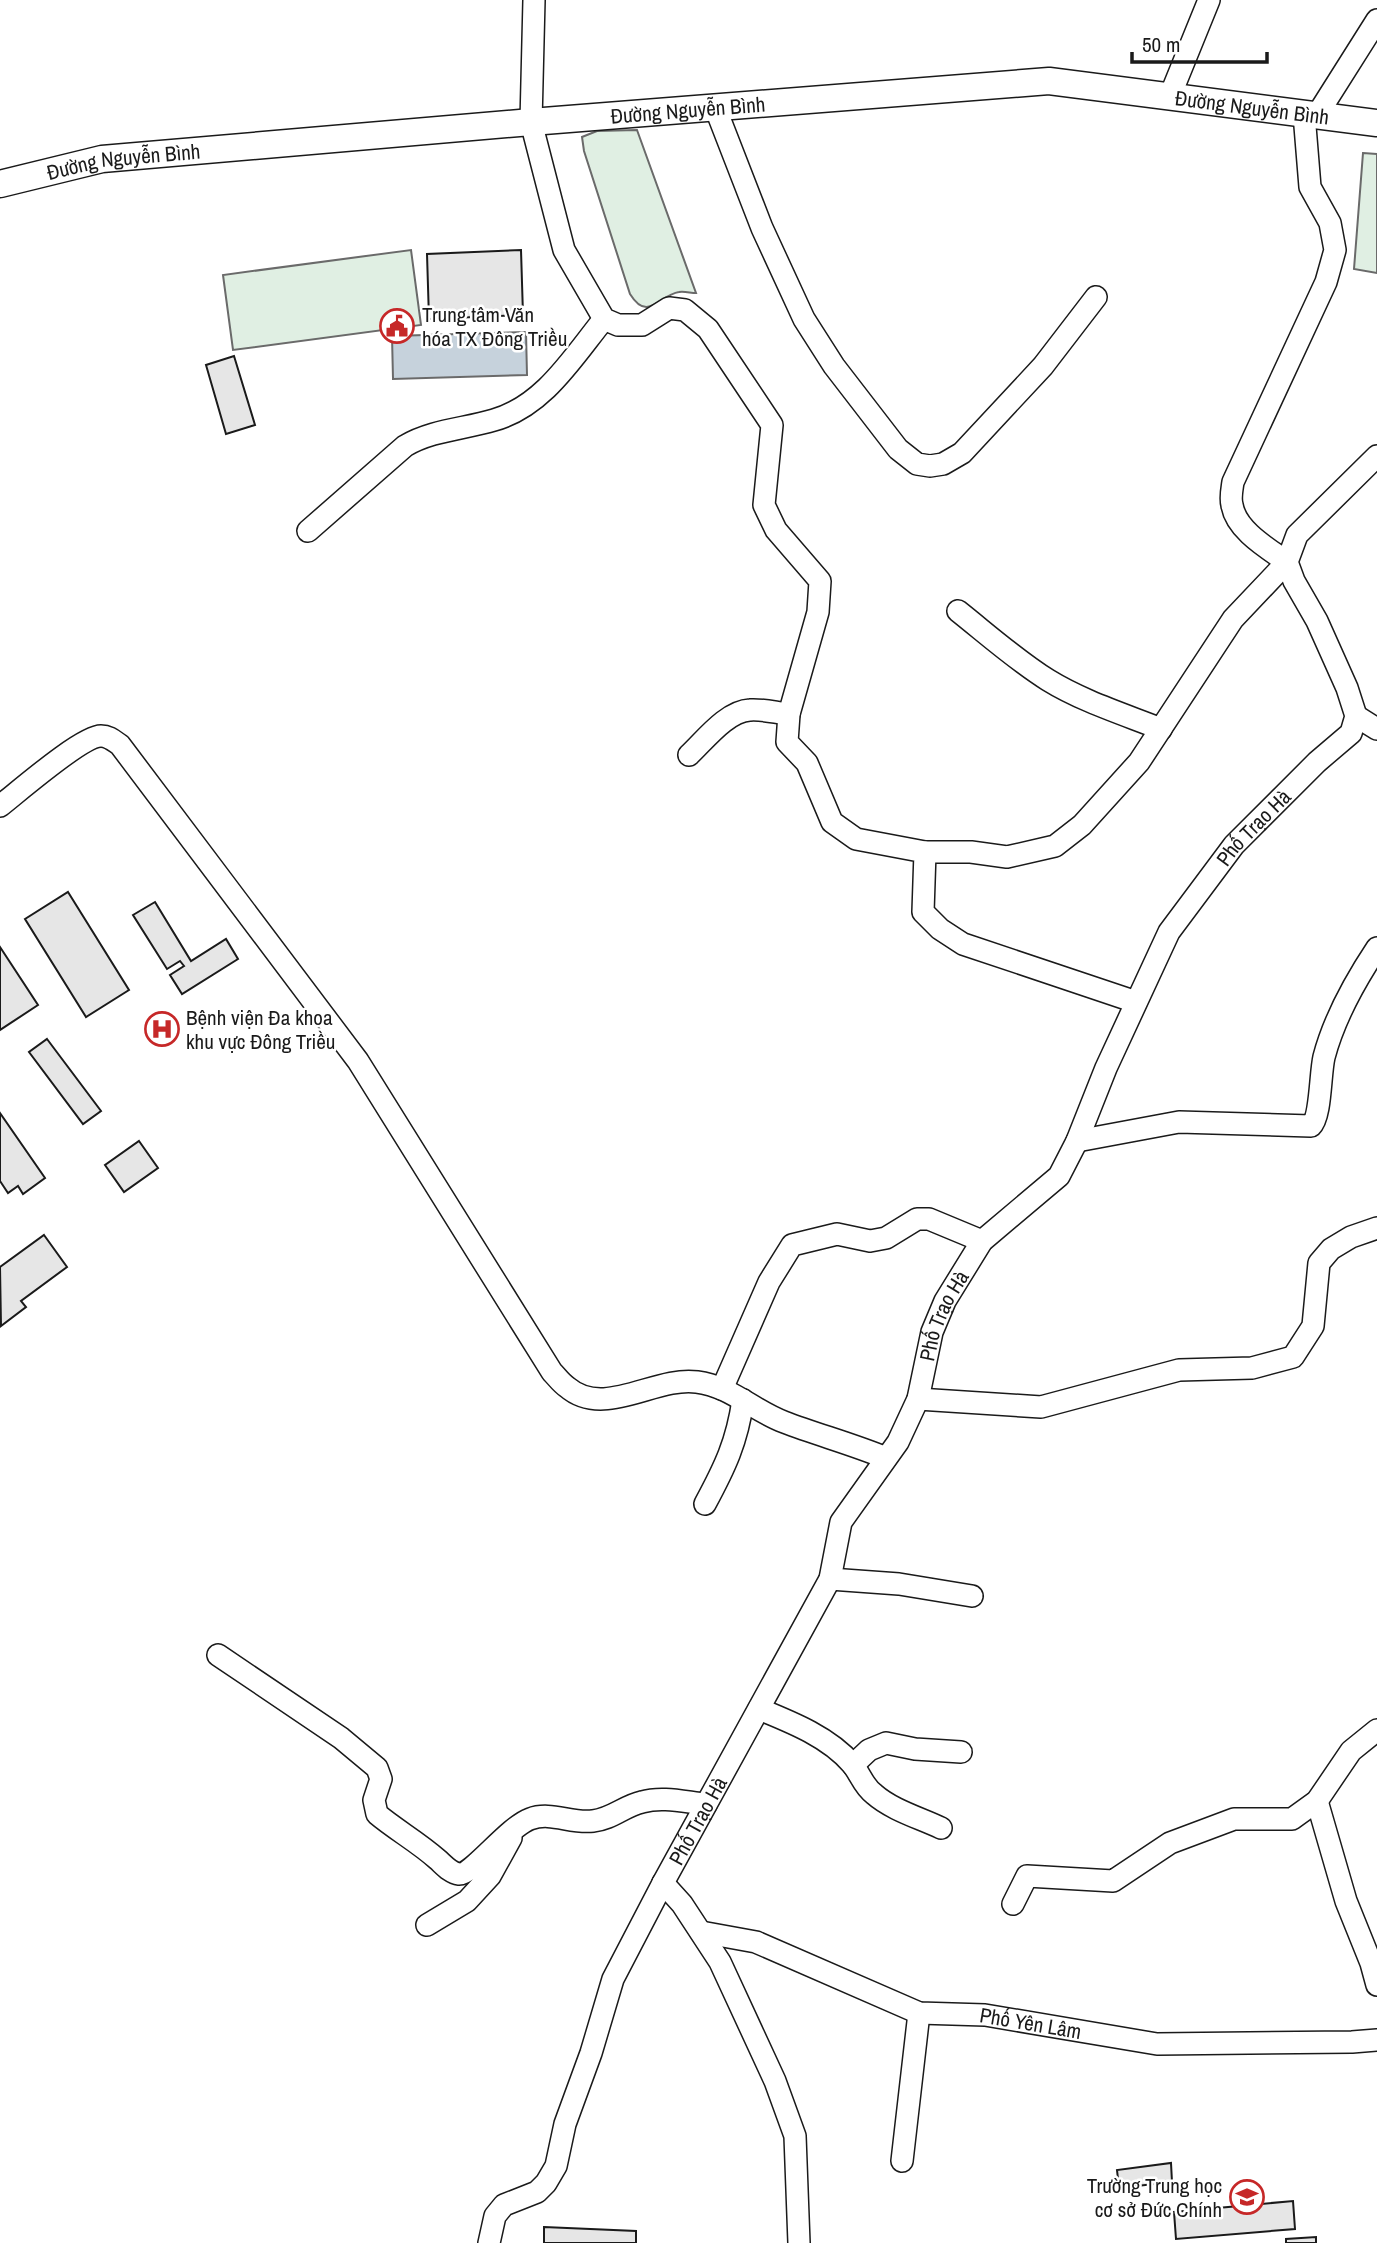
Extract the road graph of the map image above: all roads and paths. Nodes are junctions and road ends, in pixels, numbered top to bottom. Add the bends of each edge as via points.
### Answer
1 (534, 0) edge
2 (1209, 0) edge
3 (1377, 20) edge
4 (1170, 96) junction
5 (715, 107) junction
6 (1310, 114) junction
7 (531, 122) junction
8 (1377, 123) edge
9 (0, 184) edge
10 (1096, 297) dead end
11 (604, 319) junction
12 (1377, 456) edge
13 (308, 531) dead end
14 (1287, 562) junction
15 (958, 611) dead end
16 (789, 715) junction
17 (1356, 716) junction
18 (1161, 729) junction
19 (1377, 729) edge
20 (688, 755) dead end
21 (0, 806) edge
22 (925, 852) junction
23 (1377, 948) edge
24 (1136, 1002) junction
25 (1077, 1141) junction
26 (1377, 1228) edge
27 (982, 1241) junction
28 (722, 1389) junction
29 (918, 1399) junction
30 (743, 1400) junction
31 (886, 1458) junction
32 (705, 1504) dead end
33 (830, 1579) junction
34 (972, 1596) dead end
35 (218, 1655) dead end
36 (759, 1709) junction
37 (1377, 1730) edge
38 (961, 1752) dead end
39 (853, 1765) junction
40 (1317, 1801) junction
41 (706, 1804) junction
42 (517, 1827) junction
43 (942, 1828) dead end
44 (663, 1883) junction
45 (1013, 1904) dead end
46 (427, 1925) dead end
47 (701, 1932) junction
48 (1377, 1985) edge
49 (919, 2013) junction
50 (1377, 2040) edge
51 (902, 2161) dead end
52 (489, 2243) edge
53 (799, 2243) edge

1 - 7 street
2 - 4 street
3 - 6 street
4 - 5 main road, Đường Nguyễn Bình via 1049,81
4 - 6 main road, Đường Nguyễn Bình
5 - 7 main road, Đường Nguyễn Bình
5 - 10 street via 762,228 804,319 898,449 917,464 943,464 962,453 1043,366
6 - 8 main road, Đường Nguyễn Bình
6 - 14 street via 1310,187 1330,223 1335,250 1326,282 1233,482 1231,503 1236,517 1256,540
7 - 9 main road, Đường Nguyễn Bình via 102,159
7 - 11 street via 564,250
11 - 13 street via 527,406 494,420 417,439
11 - 16 street via 618,325 642,325 669,308 685,310 708,329 772,425 764,505 776,530 820,581 818,612
12 - 14 street via 1297,536
14 - 17 street
14 - 18 street via 1233,620
15 - 18 street via 1050,681
16 - 20 street via 738,712
16 - 22 street via 787,742 807,763 832,822 856,839
17 - 19 street
17 - 24 street, Phố Trạo Hà via 1351,733 1234,845 1199,890 1169,932
18 - 22 street via 1139,762 1082,825 1055,846 1007,857
21 - 28 street via 82,743 98,736 120,746 358,1061 552,1371 568,1389 592,1399 682,1381
22 - 24 street via 923,912 940,929 963,944
23 - 25 street via 1348,998 1324,1057 1314,1125 1179,1122
24 - 25 street, Phố Trạo Hà
25 - 27 street, Phố Trạo Hà via 1059,1176
26 - 29 street via 1331,1249 1319,1263 1313,1326 1293,1357 1252,1368 1179,1370 1041,1408
27 - 28 street via 929,1219 917,1219 886,1238 870,1241 837,1234 792,1245 769,1282
27 - 29 street, Phố Trạo Hà via 945,1301 932,1332
28 - 30 street
29 - 31 street, Phố Trạo Hà
30 - 31 street via 782,1421
30 - 32 street via 726,1465
31 - 33 street, Phố Trạo Hà via 841,1522
33 - 34 street
33 - 36 street, Phố Trạo Hà
35 - 42 street via 341,1738 377,1768 381,1779 374,1800 377,1814 454,1872 466,1873
36 - 39 street via 834,1747
36 - 41 street, Phố Trạo Hà
37 - 40 street via 1351,1751
38 - 39 street via 886,1743 869,1749
39 - 43 street via 874,1795
40 - 45 street via 1292,1819 1234,1819 1170,1843 1113,1881 1027,1876
40 - 48 street
41 - 42 street via 654,1800 590,1822 550,1816 531,1818
41 - 44 street, Phố Trạo Hà
42 - 46 street via 490,1876 467,1901
44 - 47 street
44 - 52 street, Phố Trạo Hà via 613,1979 565,2124 556,2166 537,2192 504,2205 495,2216
47 - 49 street, Phố Yên Lâm via 756,1942
47 - 53 street via 726,1974 795,2136
49 - 50 street, Phố Yên Lâm via 985,2015 1157,2045
49 - 51 street

